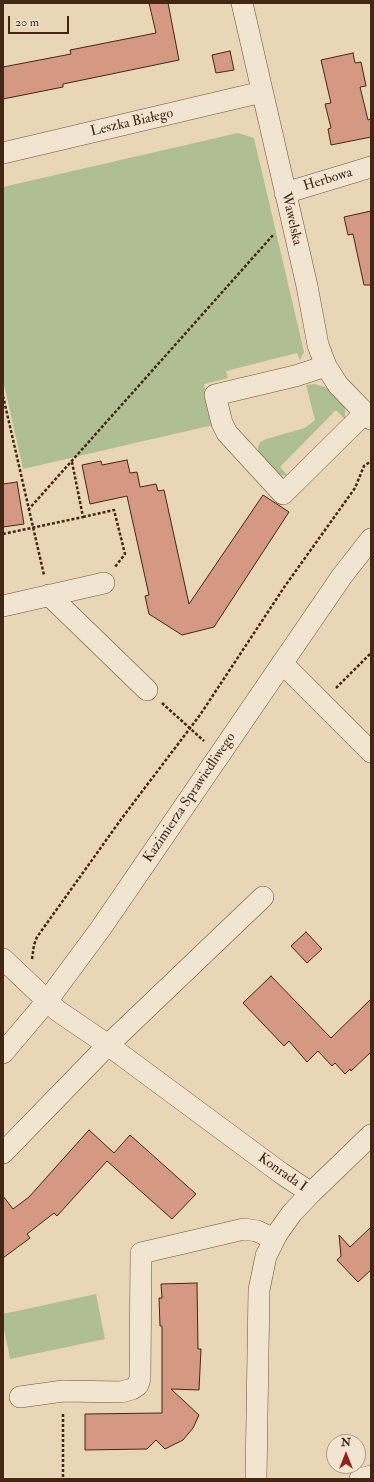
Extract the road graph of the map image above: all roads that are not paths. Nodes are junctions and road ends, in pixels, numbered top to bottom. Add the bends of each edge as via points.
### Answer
1 (242, 3) edge
2 (262, 92) junction
3 (3, 153) edge
4 (371, 167) edge
5 (285, 193) junction
6 (326, 366) junction
7 (368, 416) edge
8 (371, 539) edge
9 (104, 583) road end
10 (49, 595) junction
11 (3, 606) edge
12 (282, 663) junction
13 (147, 690) road end
14 (371, 752) edge
15 (263, 897) dead end
16 (3, 959) edge
17 (47, 1001) junction
18 (108, 1045) junction
19 (3, 1053) edge
20 (371, 1135) edge
21 (3, 1153) edge
22 (311, 1193) junction
23 (274, 1239) junction
24 (20, 1397) dead end
25 (371, 1476) edge
26 (256, 1479) edge
27 (360, 1479) edge

1 - 2 street, Wawelska
2 - 3 street, Leszka Białego
2 - 5 street, Wawelska
4 - 5 street, Herbowa
5 - 6 street, Wawelska via 318,345
6 - 7 street, Wawelska via 338,385
6 - 7 street via 215,395 222,423 228,433 283,494
8 - 12 street, Kazimierza Sprawiedliwego
9 - 10 street
10 - 11 street
10 - 13 street
12 - 14 street
12 - 17 street, Kazimierza Sprawiedliwego via 101,928
15 - 18 street
16 - 17 street, Konrada I
17 - 18 street, Konrada I
17 - 19 street, Kazimierza Sprawiedliwego
18 - 21 street
18 - 22 street, Konrada I via 280,1173
20 - 22 street
22 - 23 street, Konrada I via 292,1213
23 - 24 street via 244,1229 141,1253 138,1385 121,1392 64,1391
23 - 26 street, Konrada I via 266,1256 259,1290
25 - 27 street

